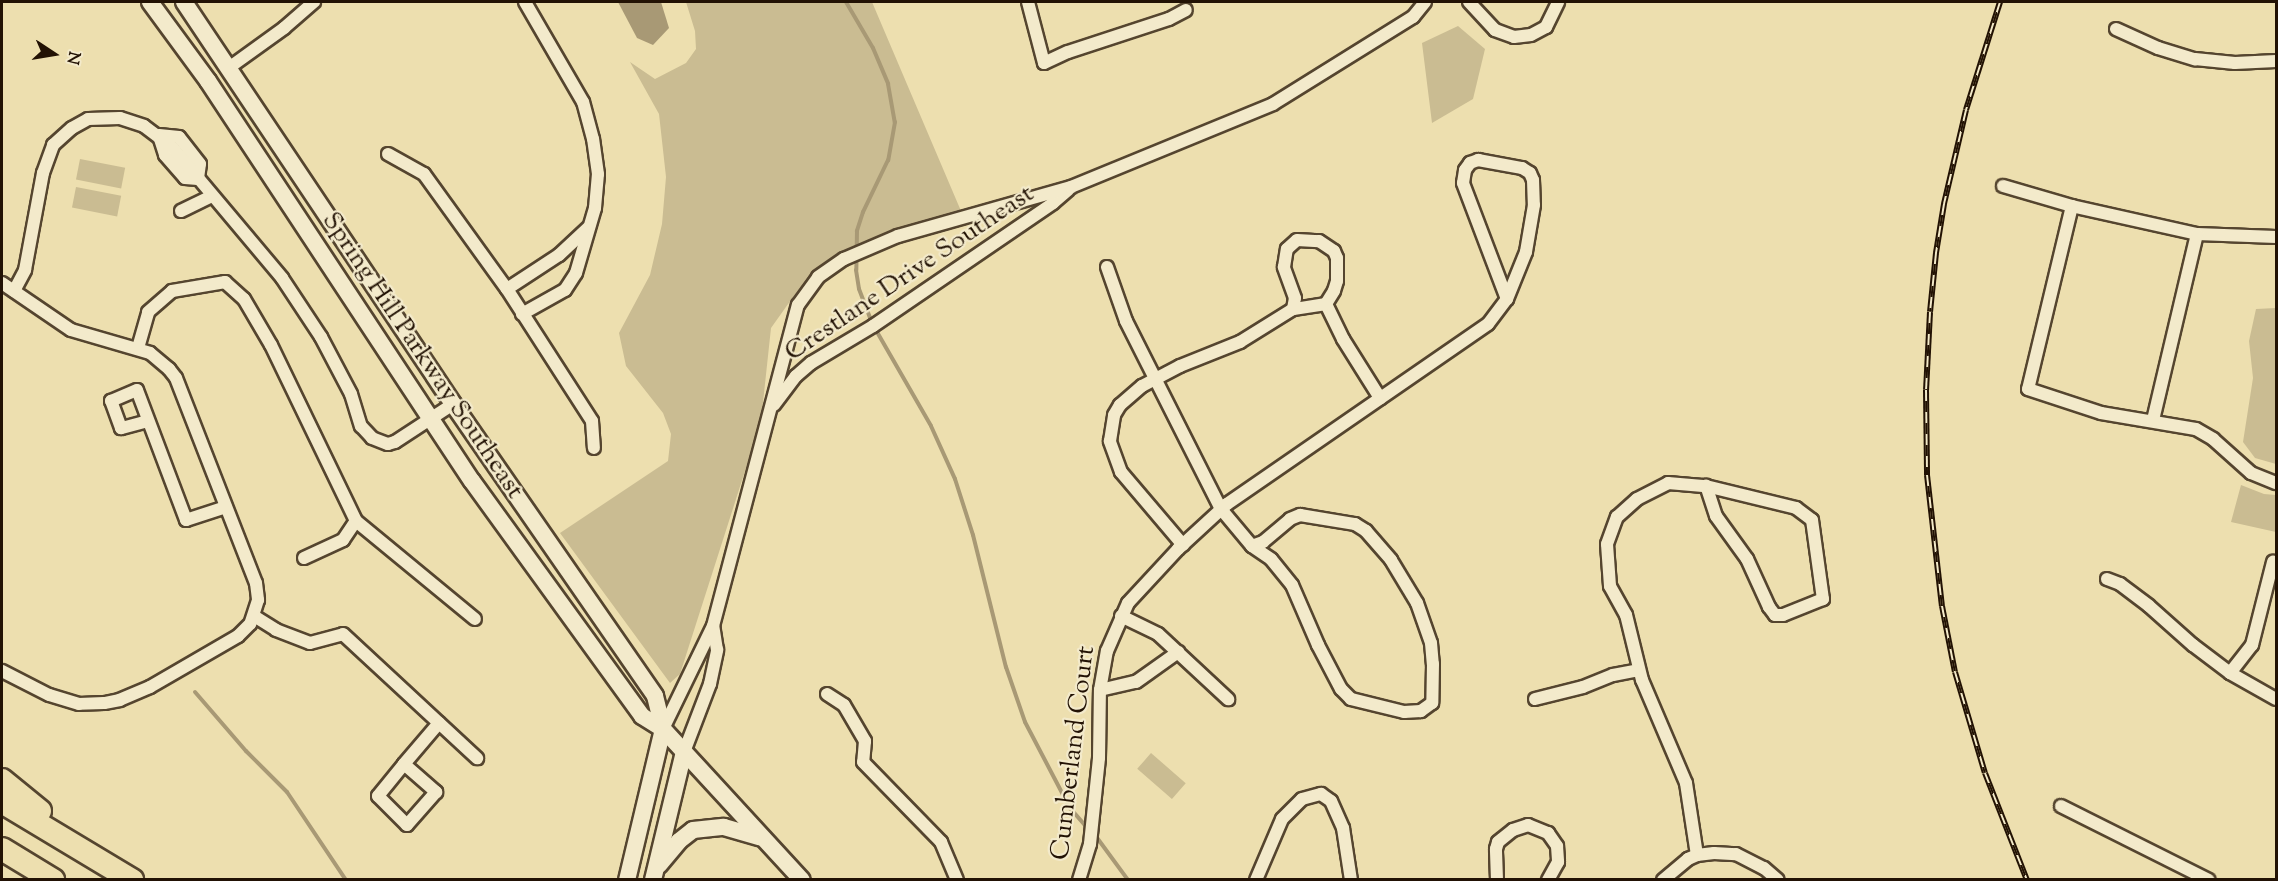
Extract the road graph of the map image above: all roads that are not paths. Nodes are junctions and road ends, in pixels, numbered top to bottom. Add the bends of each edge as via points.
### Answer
1 (150, 2) edge
2 (184, 2) edge
3 (314, 2) edge
4 (525, 2) edge
5 (1028, 2) edge
6 (1425, 2) edge
7 (1469, 2) edge
8 (1558, 2) edge
9 (1186, 10) dead end
10 (2116, 29) dead end
11 (2277, 61) edge
12 (230, 67) junction
13 (159, 135) junction
14 (388, 154) dead end
15 (198, 179) junction
16 (2003, 186) dead end
17 (1071, 187) junction
18 (212, 196) junction
19 (2072, 206) junction
20 (181, 211) dead end
21 (591, 225) junction
22 (2197, 234) junction
23 (2277, 237) edge
24 (1107, 267) dead end
25 (2, 283) edge
26 (507, 289) junction
27 (15, 291) junction
28 (1507, 299) junction
29 (1326, 304) junction
30 (1293, 309) junction
31 (522, 314) junction
32 (138, 348) junction
33 (1156, 379) junction
34 (1380, 398) junction
35 (453, 404) junction
36 (431, 418) junction
37 (2153, 420) junction
38 (148, 421) dead end
39 (763, 430) junction
40 (594, 448) dead end
41 (2277, 483) edge
42 (1706, 486) junction
43 (226, 507) junction
44 (1221, 509) junction
45 (356, 521) junction
46 (1183, 545) junction
47 (1252, 546) junction
48 (304, 558) dead end
49 (2273, 562) dead end
50 (2106, 579) dead end
51 (254, 616) junction
52 (1121, 616) junction
53 (475, 619) dead end
54 (713, 626) junction
55 (1178, 652) junction
56 (1639, 670) junction
57 (2, 671) edge
58 (2230, 673) junction
59 (1100, 690) junction
60 (827, 694) dead end
61 (1228, 699) dead end
62 (1535, 699) dead end
63 (2277, 699) edge
64 (439, 723) junction
65 (663, 729) junction
66 (684, 752) junction
67 (477, 758) dead end
68 (404, 764) junction
69 (2, 780) edge
70 (2, 802) edge
71 (2061, 806) dead end
72 (764, 838) junction
73 (2, 849) edge
74 (1696, 855) junction
75 (107, 864) junction
76 (2, 865) edge
77 (654, 875) edge
78 (30, 879) edge
79 (53, 879) edge
80 (132, 879) edge
81 (627, 879) edge
82 (802, 879) edge
83 (957, 879) edge
84 (1079, 879) edge
85 (1256, 879) edge
86 (1351, 879) edge
87 (1497, 879) edge
88 (1548, 879) edge
89 (1663, 879) edge
90 (1778, 879) edge
91 (2209, 879) edge

1 - 36 street, Spring Hill Parkway Southeast via 208,81
2 - 12 street, Spring Hill Parkway Southeast
3 - 12 street
4 - 21 street via 583,102 598,174
5 - 9 street via 1044,63
6 - 17 street, Crestlane Drive Southeast via 1413,17 1272,104
7 - 8 street via 1495,30 1514,37 1546,27
10 - 11 street via 2157,48 2194,59 2235,63
12 - 35 street, Spring Hill Parkway Southeast
13 - 15 street via 165,155 185,178
13 - 15 street via 179,138 200,164
13 - 27 street via 135,122 104,117 87,119 59,137 46,163 27,261
14 - 26 street via 424,174
15 - 18 street
16 - 19 street
17 - 39 street, Crestlane Drive Southeast via 943,279 811,363 776,401
17 - 39 street, Crestlane Drive Southeast via 898,236 829,268 810,285 798,305
18 - 20 street
18 - 36 street via 263,253 302,305 337,366 366,432 379,441 395,442
19 - 22 street
19 - 37 street via 2028,389 2101,412
21 - 26 street via 559,255
21 - 31 street via 576,273 564,290
22 - 23 street
22 - 37 street
24 - 33 street via 1126,321
25 - 27 street
26 - 31 street
27 - 32 street via 71,330
28 - 28 street, Cumberland Court via 1463,183 1465,170 1478,160 1522,168 1533,180 1534,205 1526,252
28 - 34 street, Cumberland Court via 1488,324
29 - 30 street
29 - 30 street via 1337,281 1337,258 1326,244 1297,240 1291,243 1284,259 1287,281 1295,298
29 - 34 street
30 - 33 street via 1240,342
31 - 40 street via 592,421
32 - 43 street via 162,360 176,378
32 - 45 street via 148,312 172,291 225,282 244,299 271,345
33 - 44 street
33 - 46 street via 1120,405 1111,428 1112,450 1131,485
34 - 44 street, Cumberland Court
35 - 36 street
35 - 65 street, Spring Hill Parkway Southeast via 654,696
36 - 65 street, Spring Hill Parkway Southeast via 642,716
37 - 41 street via 2196,429 2252,473
38 - 43 street via 186,520
39 - 54 street
42 - 42 street via 1716,516 1747,560 1775,615 1823,599 1812,520 1796,508
42 - 56 street via 1663,485 1624,508 1612,528 1606,560 1610,586 1626,615
43 - 51 street via 256,583 258,600
44 - 46 street, Cumberland Court
44 - 47 street
45 - 48 street via 343,540
45 - 53 street
46 - 52 street, Cumberland Court via 1128,603
47 - 47 street via 1271,559 1293,585 1318,645 1341,689 1351,699 1404,712 1421,711 1432,703 1433,664 1426,625 1391,560 1366,531 1332,518 1300,515
49 - 58 street via 2252,645
50 - 58 street via 2120,584
51 - 57 street via 238,636 150,687 104,704 65,701
51 - 64 street via 276,630 310,643 342,634
52 - 55 street via 1158,633
52 - 59 street, Cumberland Court via 1107,651
54 - 65 street
54 - 66 street via 717,650 712,673
55 - 59 street via 1136,682
55 - 61 street
56 - 62 street
56 - 74 street via 1686,783
58 - 63 street
59 - 84 street, Cumberland Court via 1099,758 1090,844
60 - 83 street via 844,705 865,741 863,762 941,842
64 - 67 street
64 - 68 street
65 - 66 street, Spring Hill Parkway Southeast
65 - 81 street
66 - 72 street, Spring Hill Parkway Southeast
66 - 77 street
68 - 68 street via 436,792 407,825 378,796
69 - 75 highway
70 - 75 highway
71 - 91 street
72 - 77 street via 724,827 693,830 671,849
72 - 82 street, Spring Hill Parkway Southeast
73 - 79 highway
74 - 89 street
74 - 90 street via 1736,854
75 - 80 highway
76 - 78 highway
85 - 86 street via 1282,819 1302,799 1321,794 1331,801 1343,828
87 - 88 street via 1498,842 1513,830 1528,825 1548,833 1557,846 1558,862

